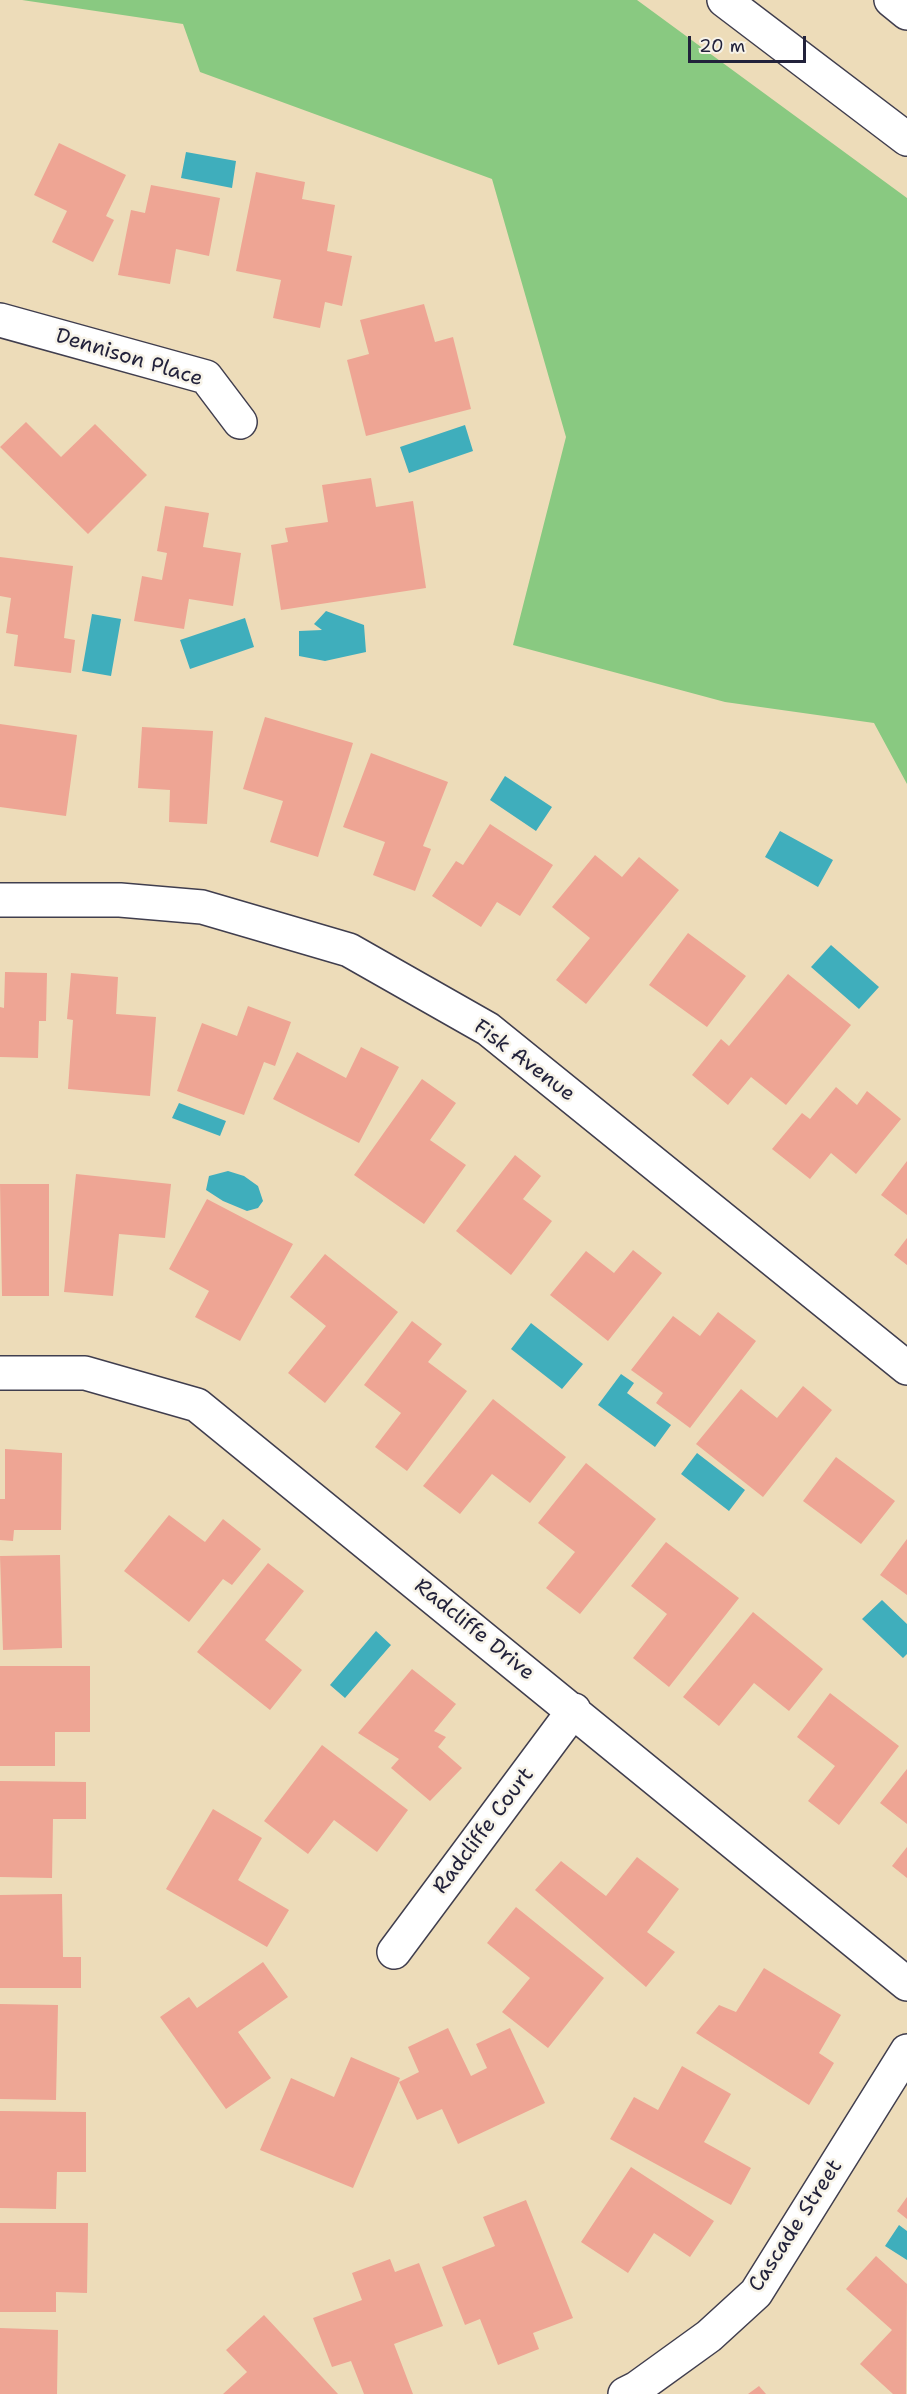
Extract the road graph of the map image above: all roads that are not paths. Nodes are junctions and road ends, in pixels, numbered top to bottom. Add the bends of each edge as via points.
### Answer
1 (724, 0) edge
2 (891, 0) edge
3 (907, 13) edge
4 (907, 139) edge
5 (0, 320) edge
6 (240, 422) dead end
7 (0, 900) edge
8 (907, 1368) edge
9 (0, 1373) edge
10 (574, 1710) junction
11 (394, 1952) dead end
12 (907, 1984) edge
13 (907, 2051) edge
14 (626, 2394) edge

1 - 4 street
2 - 3 street
5 - 6 street, Dennison Place via 206,377
7 - 8 street, Fisk Avenue via 120,900 202,908 349,950 489,1029
9 - 10 street, Radcliffe Drive via 85,1373 197,1405
10 - 11 street, Radcliffe Court
10 - 12 street, Radcliffe Drive
13 - 14 street, Cascade Street via 756,2293 709,2336

